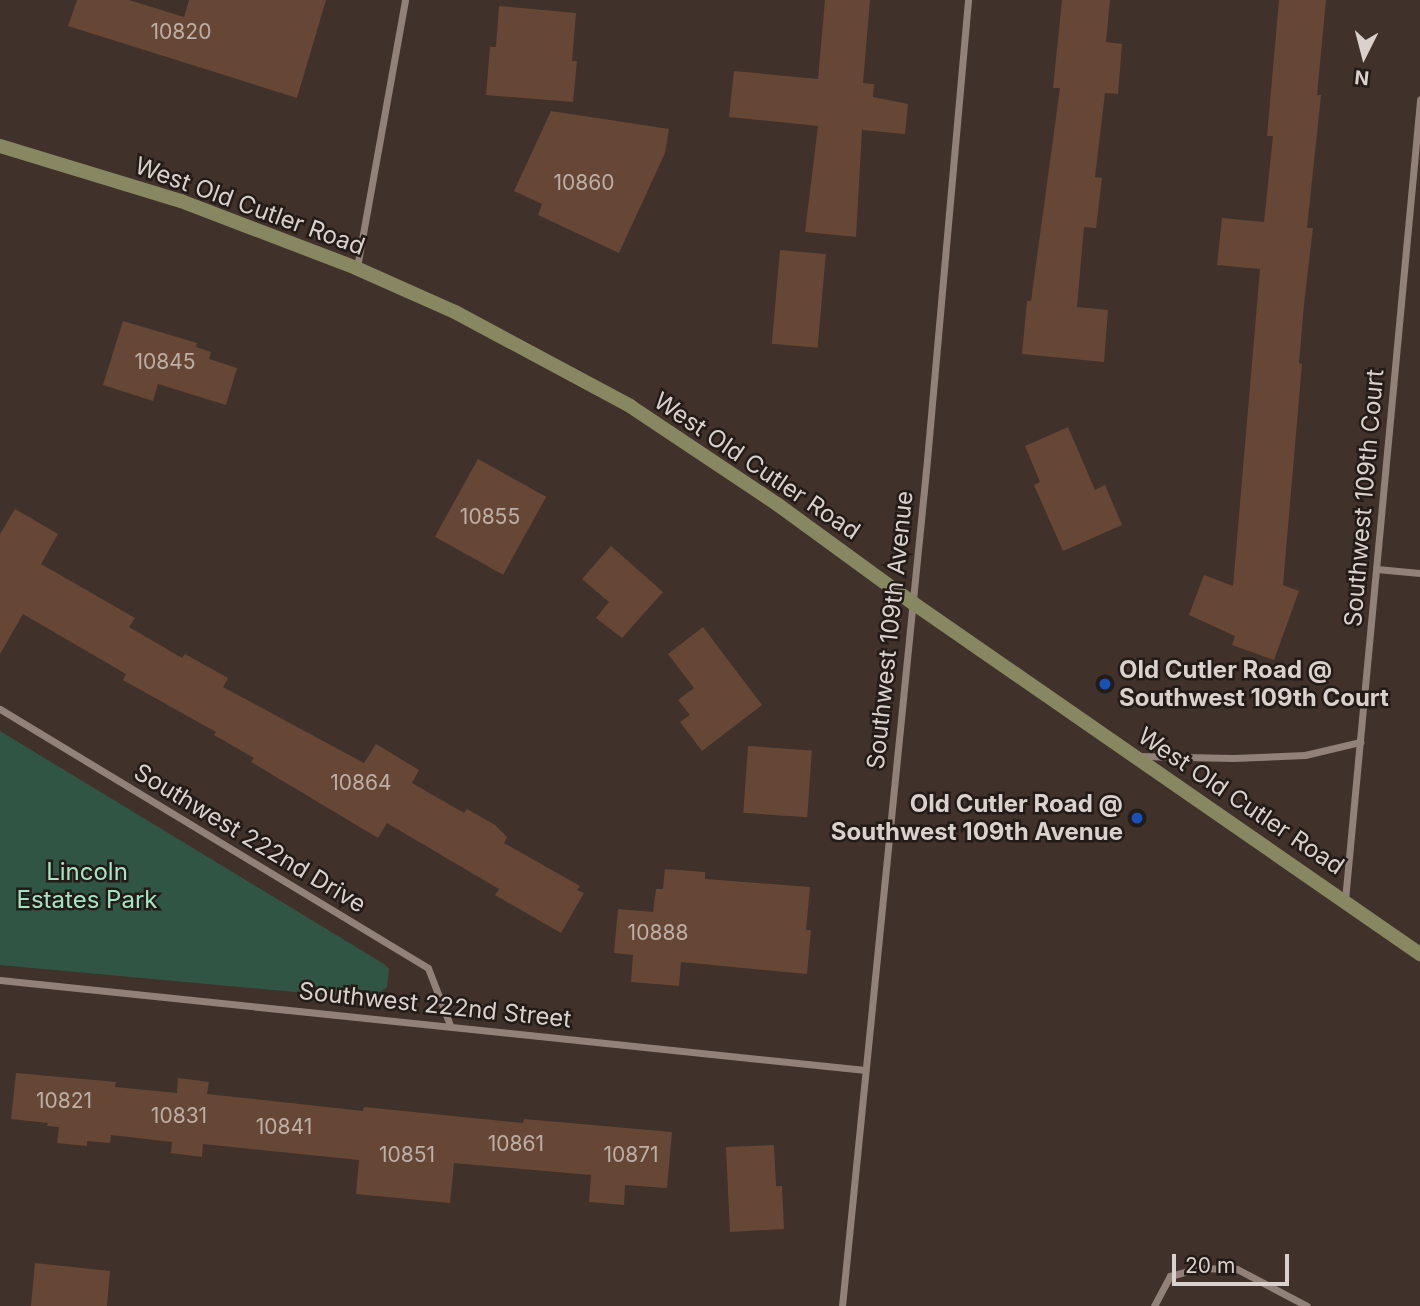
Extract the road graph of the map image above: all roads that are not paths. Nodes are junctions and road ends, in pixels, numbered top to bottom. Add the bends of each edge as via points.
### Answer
1 (405, 0) edge
2 (968, 0) edge
3 (1420, 100) edge
4 (1419, 113) edge
5 (0, 146) edge
6 (356, 268) junction
7 (1377, 569) junction
8 (1420, 573) edge
9 (913, 603) junction
10 (0, 709) edge
11 (1360, 742) junction
12 (1135, 756) junction
13 (1345, 900) junction
14 (1420, 954) edge
15 (0, 980) edge
16 (450, 1025) junction
17 (865, 1070) junction
18 (842, 1306) edge
19 (1154, 1306) edge
20 (1307, 1306) edge

1 - 6 street
2 - 9 street, Southwest 109th Avenue
3 - 4 street, Southwest 109th Court
4 - 7 street, Southwest 109th Court
5 - 6 street, West Old Cutler Road via 181,201
6 - 9 street, West Old Cutler Road via 455,312 630,407
7 - 8 street
7 - 11 street, Southwest 109th Court
9 - 12 street, West Old Cutler Road
9 - 17 street, Southwest 109th Avenue
10 - 16 street, Southwest 222nd Drive via 428,968
11 - 12 street via 1304,755
11 - 13 street, Southwest 109th Court
12 - 13 street, West Old Cutler Road
13 - 14 street, West Old Cutler Road
15 - 16 street, Southwest 222nd Street
16 - 17 street, Southwest 222nd Street
17 - 18 street, Southwest 109th Avenue
19 - 20 street via 1170,1276 1200,1268 1237,1269

